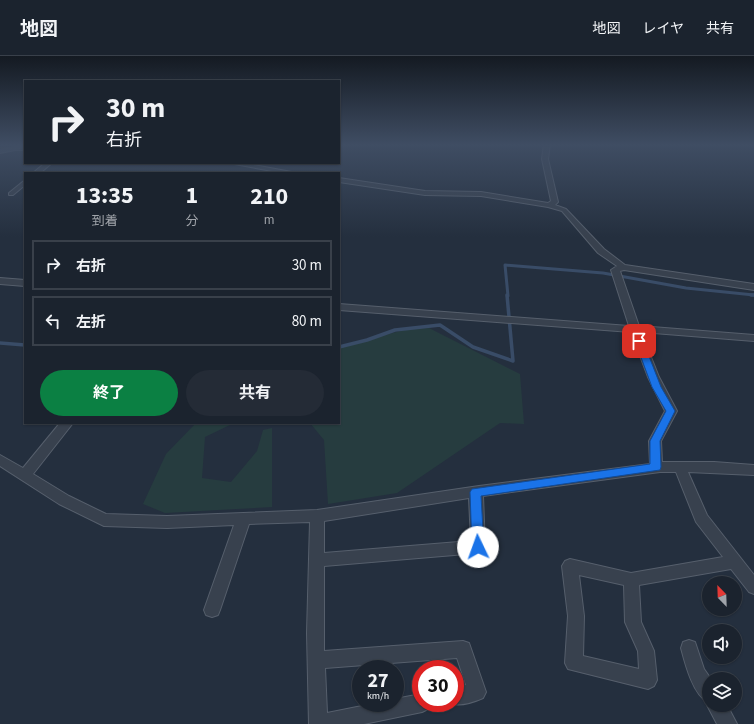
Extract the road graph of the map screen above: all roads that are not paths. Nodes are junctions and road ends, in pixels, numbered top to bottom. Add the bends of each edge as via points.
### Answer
1 (549, 175) edge
2 (340, 180) edge
3 (24, 183) edge
4 (11, 194) dead end
5 (549, 205) junction
6 (619, 272) junction
7 (0, 281) edge
8 (24, 283) edge
9 (754, 287) edge
10 (340, 307) edge
11 (634, 329) junction
12 (754, 338) edge
13 (66, 424) edge
14 (0, 460) edge
15 (656, 467) junction
16 (680, 467) junction
17 (754, 470) edge
18 (25, 476) junction
19 (476, 492) junction
20 (317, 516) junction
21 (243, 520) junction
22 (316, 560) junction
23 (734, 562) junction
24 (631, 580) junction
25 (754, 587) edge
26 (212, 610) dead end
27 (689, 648) dead end
28 (316, 660) junction
29 (702, 681) edge
30 (464, 694) edge
31 (412, 705) edge
32 (720, 712) edge
33 (318, 724) edge
34 (728, 724) edge

1 - 5 street via 555,202
2 - 5 street via 425,193 481,194
3 - 4 street
5 - 6 street via 564,210
6 - 9 street
6 - 11 street
7 - 8 street
10 - 11 street
11 - 12 street
11 - 15 street via 656,387 671,411 655,441
13 - 18 street
14 - 18 street
15 - 16 street
15 - 19 street
16 - 17 street
16 - 23 street via 701,518
18 - 21 street via 104,520
19 - 20 street
19 - 22 street via 478,547
20 - 21 street
20 - 22 street
21 - 26 street
22 - 28 street
23 - 24 street
23 - 25 street
24 - 24 street via 570,566 576,616 574,664 648,680 646,651 633,622
27 - 29 street
28 - 30 street via 463,649 477,692
28 - 33 street
31 - 33 street
32 - 34 street

